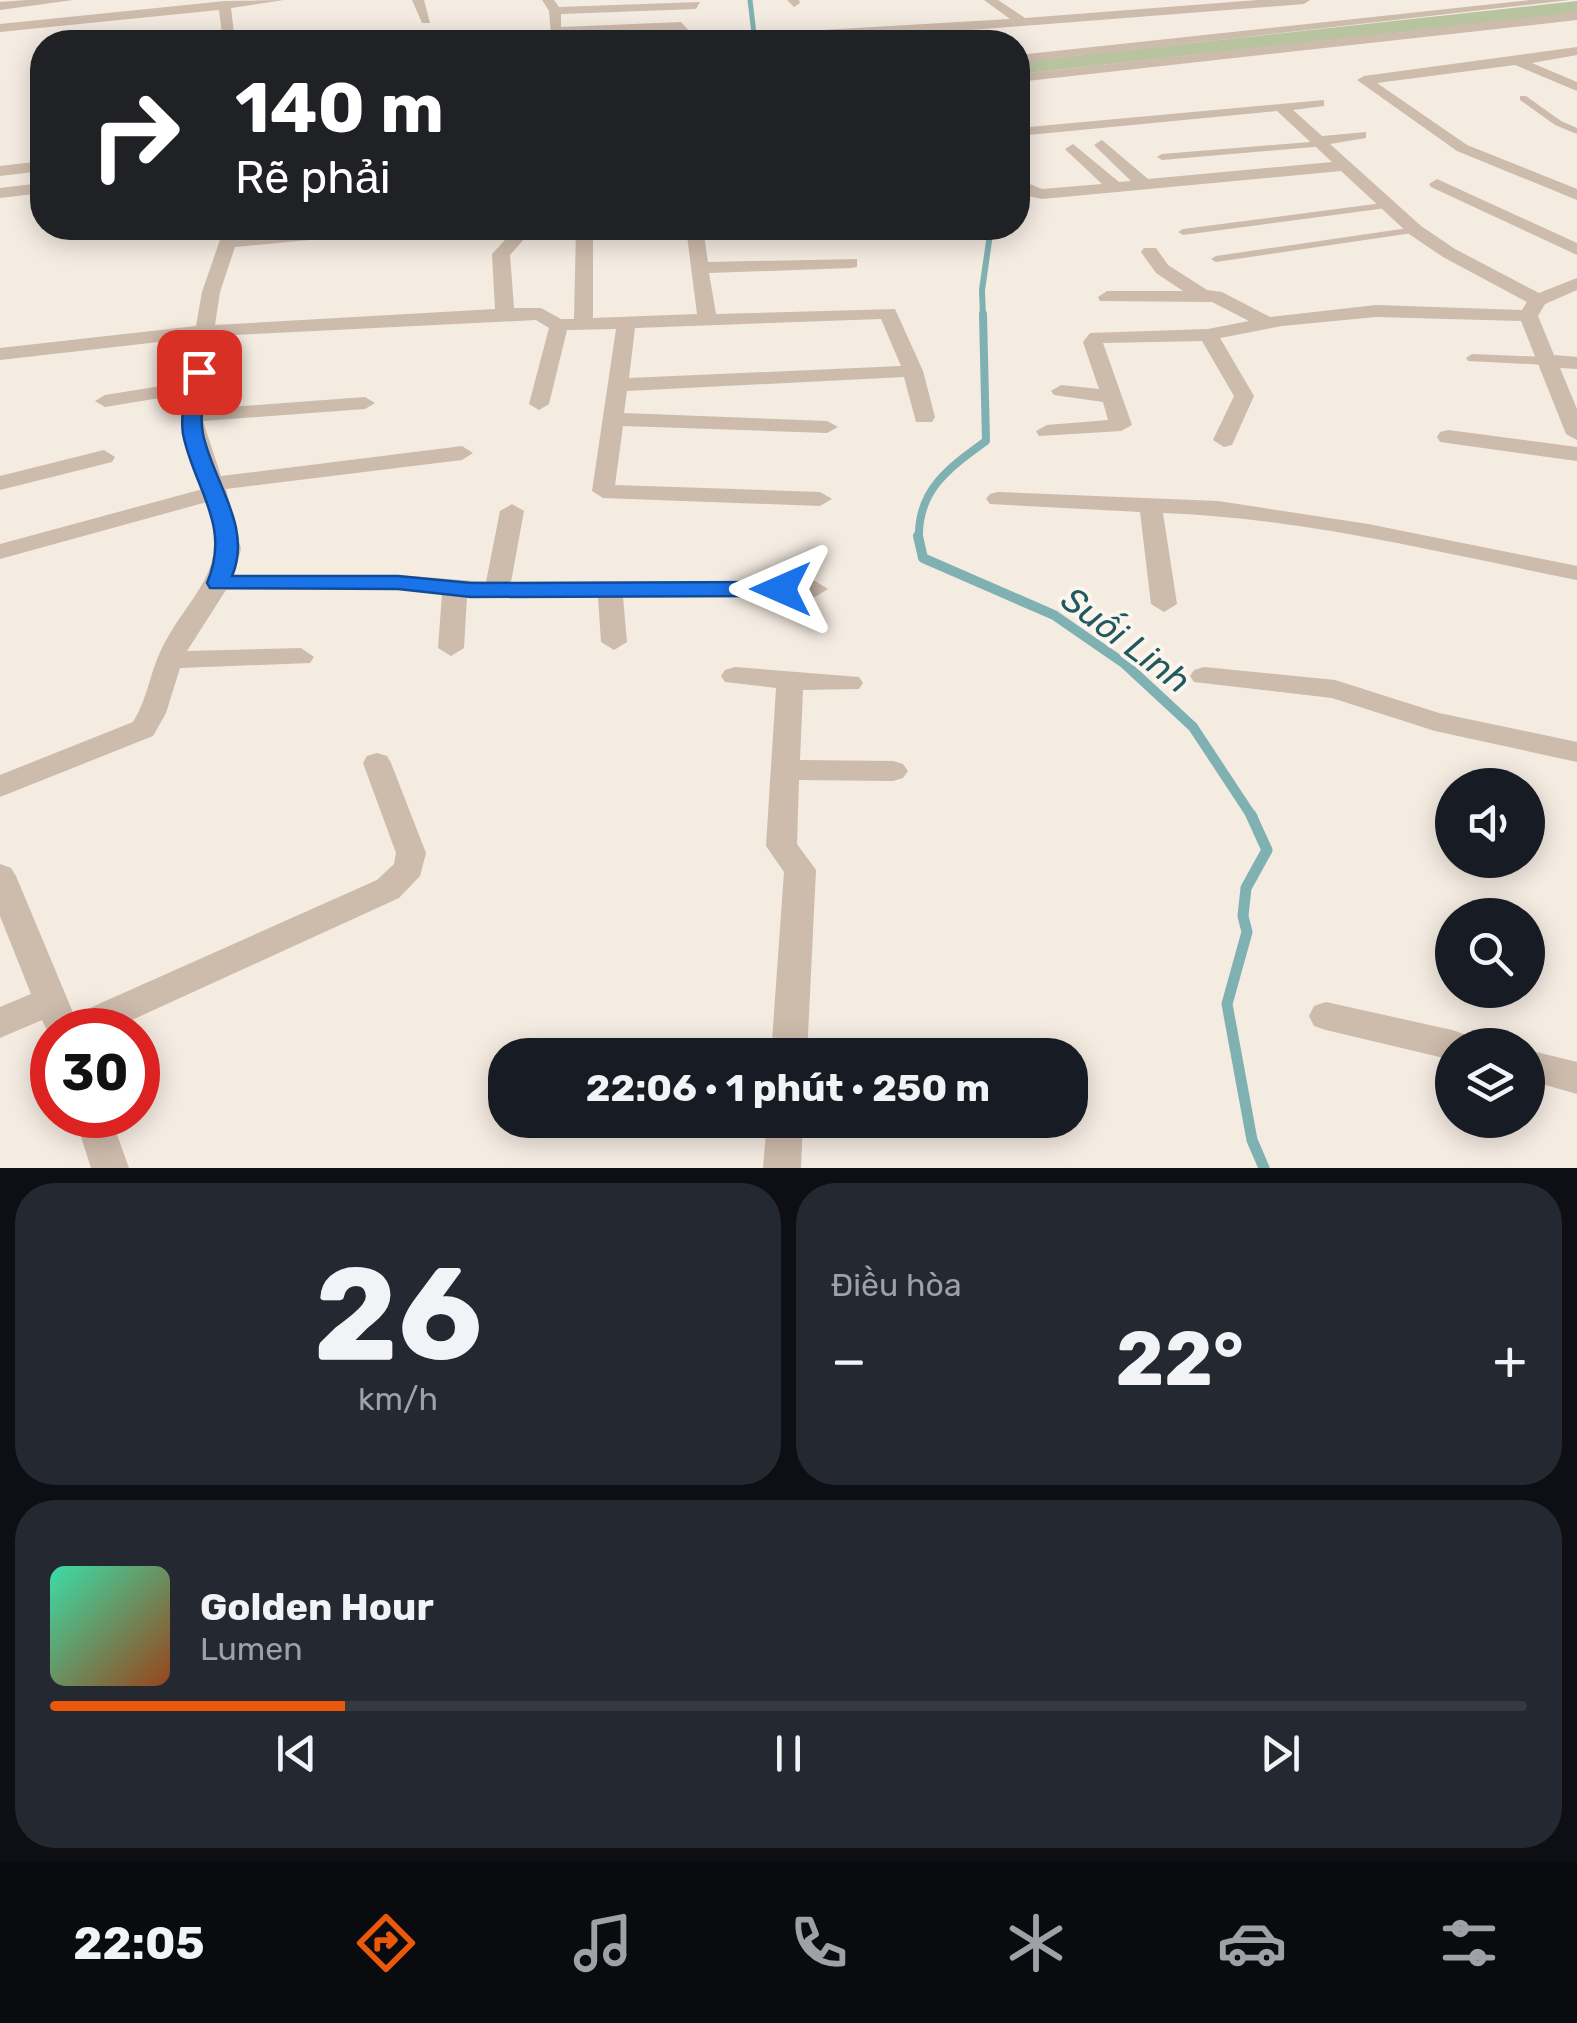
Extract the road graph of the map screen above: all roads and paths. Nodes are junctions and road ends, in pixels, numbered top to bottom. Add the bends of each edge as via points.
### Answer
1 (67, 0) edge
2 (278, 0) edge
3 (418, 0) edge
4 (990, 0) edge
5 (1079, 0) edge
6 (1304, 0) edge
7 (1563, 0) edge
8 (705, 2) edge
9 (0, 3) edge
10 (620, 4) edge
11 (225, 5) junction
12 (552, 6) edge
13 (1102, 15) junction
14 (1577, 16) edge
15 (426, 20) dead end
16 (1022, 22) junction
17 (0, 28) edge
18 (228, 30) edge
19 (600, 30) edge
20 (684, 30) edge
21 (902, 30) edge
22 (1577, 52) edge
23 (1030, 58) edge
24 (1517, 61) junction
25 (1577, 72) edge
26 (1552, 76) junction
27 (1030, 77) edge
28 (1577, 86) edge
29 (1523, 98) dead end
30 (1319, 102) dead end
31 (1280, 106) junction
32 (1577, 130) edge
33 (1030, 131) edge
34 (1362, 135) dead end
35 (1320, 142) junction
36 (1102, 144) dead end
37 (1074, 149) dead end
38 (1162, 158) dead end
39 (1342, 166) junction
40 (30, 167) edge
41 (0, 171) edge
42 (1144, 184) junction
43 (1437, 184) dead end
44 (1115, 187) junction
45 (30, 189) edge
46 (1030, 191) edge
47 (0, 193) edge
48 (1577, 195) edge
49 (1390, 206) junction
50 (1415, 230) junction
51 (1183, 232) dead end
52 (228, 240) edge
53 (245, 240) edge
54 (515, 240) edge
55 (584, 240) edge
56 (695, 240) edge
57 (279, 242) dead end
58 (1577, 250) edge
59 (1150, 252) dead end
60 (1216, 259) dead end
61 (850, 263) dead end
62 (697, 268) junction
63 (1577, 283) edge
64 (1203, 296) junction
65 (1107, 298) dead end
66 (1533, 308) junction
67 (505, 314) junction
68 (706, 319) junction
69 (626, 322) junction
70 (1268, 323) junction
71 (583, 325) junction
72 (559, 326) junction
73 (204, 330) junction
74 (1208, 335) junction
75 (0, 354) edge
76 (1472, 358) dead end
77 (1547, 361) junction
78 (1577, 363) edge
79 (913, 371) junction
80 (617, 385) junction
81 (196, 386) junction
82 (1061, 391) dead end
83 (1112, 395) junction
84 (106, 402) dead end
85 (365, 403) dead end
86 (539, 404) dead end
87 (191, 416) junction
88 (924, 417) dead end
89 (611, 419) junction
90 (828, 428) dead end
91 (1047, 431) dead end
92 (1577, 434) edge
93 (1448, 437) dead end
94 (1224, 440) dead end
95 (462, 453) dead end
96 (1577, 454) edge
97 (104, 457) dead end
98 (0, 484) edge
99 (212, 488) junction
100 (820, 499) dead end
101 (998, 499) dead end
102 (1152, 506) junction
103 (512, 511) dead end
104 (0, 552) edge
105 (1577, 573) edge
106 (218, 583) junction
107 (455, 588) junction
108 (815, 589) dead end
109 (497, 590) junction
110 (610, 591) junction
111 (1164, 604) dead end
112 (614, 642) dead end
113 (451, 648) dead end
114 (301, 656) dead end
115 (169, 660) junction
116 (734, 676) dead end
117 (1204, 676) dead end
118 (790, 680) junction
119 (849, 684) dead end
120 (1577, 752) edge
121 (377, 763) dead end
122 (785, 770) junction
123 (893, 771) dead end
124 (0, 787) edge
125 (0, 876) edge
126 (55, 1008) edge
127 (124, 1008) edge
128 (1326, 1016) dead end
129 (30, 1019) edge
130 (0, 1023) edge
131 (790, 1038) edge
132 (1435, 1041) edge
133 (1545, 1070) edge
134 (1577, 1078) edge
135 (100, 1138) edge
136 (784, 1138) edge
137 (110, 1168) edge
138 (782, 1168) edge

1 - 9 street
2 - 11 street
3 - 15 street
4 - 16 street
5 - 13 street
6 - 13 street
7 - 23 street
8 - 10 street
10 - 12 street
11 - 17 street
11 - 18 street
13 - 16 street
14 - 27 street
16 - 21 street
19 - 20 street
22 - 24 street
24 - 26 street
24 - 48 street via 1364,80 1462,148
25 - 26 street
26 - 28 street
29 - 32 lane
30 - 31 street
31 - 33 street
31 - 35 street
34 - 35 street
35 - 38 lane
35 - 39 street
36 - 42 street
37 - 44 street
39 - 42 street
39 - 49 street
40 - 41 street
42 - 44 street
43 - 58 street
44 - 46 street
45 - 47 street
49 - 50 street
49 - 51 lane
50 - 60 lane
50 - 66 street
52 - 73 street
53 - 57 street
54 - 67 street via 500,258
55 - 71 street
56 - 62 street
59 - 64 street via 1157,265
61 - 62 street
62 - 68 street
63 - 66 street
64 - 65 street
64 - 70 street via 1220,297
66 - 70 street via 1376,311
66 - 77 street
67 - 72 street via 541,314
67 - 73 street
68 - 69 street
68 - 79 street via 888,313
69 - 71 street
69 - 80 street
70 - 74 street
71 - 72 street
72 - 86 street
73 - 75 street
73 - 81 street
74 - 83 street via 1094,339
74 - 94 street via 1244,396
76 - 77 lane
77 - 78 street
77 - 92 street
79 - 80 street
79 - 88 street
80 - 89 street
81 - 84 street
81 - 87 street
82 - 83 street
83 - 91 street via 1121,425
85 - 87 street
87 - 99 street
89 - 90 street
89 - 100 street via 606,493
93 - 96 street
95 - 99 street
97 - 98 street
99 - 104 street
99 - 106 street via 230,550
101 - 102 street
102 - 105 street via 1218,508 1368,531
102 - 111 street
103 - 109 street
106 - 107 street
106 - 115 street
107 - 109 street
107 - 113 street
108 - 110 street
109 - 110 street
110 - 112 street
114 - 115 street
115 - 124 street via 143,729
116 - 118 street
117 - 120 street via 1336,689 1435,722
118 - 119 street
118 - 122 street
121 - 127 street via 410,853 409,868 388,889
122 - 123 street
122 - 131 street via 781,846 800,870
125 - 126 street
128 - 132 street
129 - 130 street
133 - 134 street
135 - 137 street
136 - 138 street

